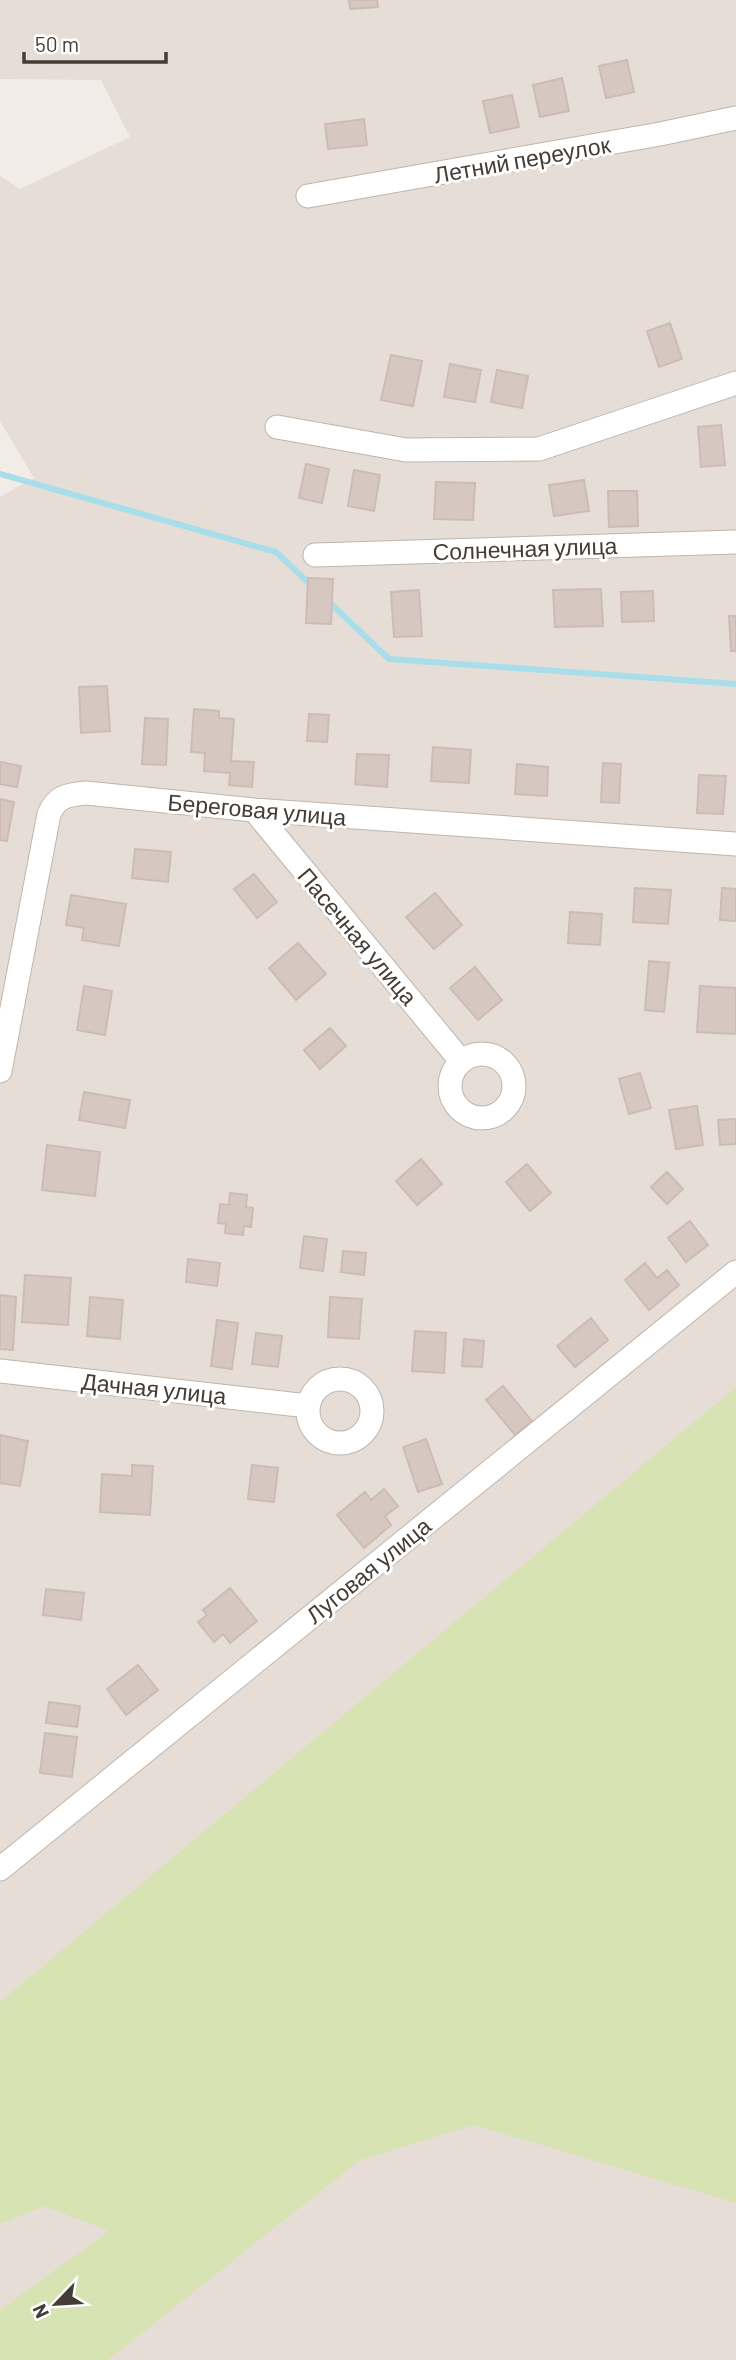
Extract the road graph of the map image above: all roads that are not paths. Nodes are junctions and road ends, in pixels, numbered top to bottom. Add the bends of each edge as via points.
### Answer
1 (736, 118) edge
2 (308, 196) dead end
3 (736, 383) edge
4 (277, 427) dead end
5 (736, 542) edge
6 (315, 555) dead end
7 (254, 810) junction
8 (736, 844) edge
9 (461, 1061) dead end
10 (0, 1071) edge
11 (736, 1272) edge
12 (0, 1371) edge
13 (308, 1406) dead end
14 (0, 1869) edge

1 - 2 street, Летний переулок
3 - 4 street via 539,449 406,450
5 - 6 street, Солнечная улица
7 - 8 street, Береговая улица
7 - 9 street, Пасечная улица
7 - 10 street, Береговая улица via 86,793 55,801
11 - 14 street, Луговая улица
12 - 13 street, Дачная улица

